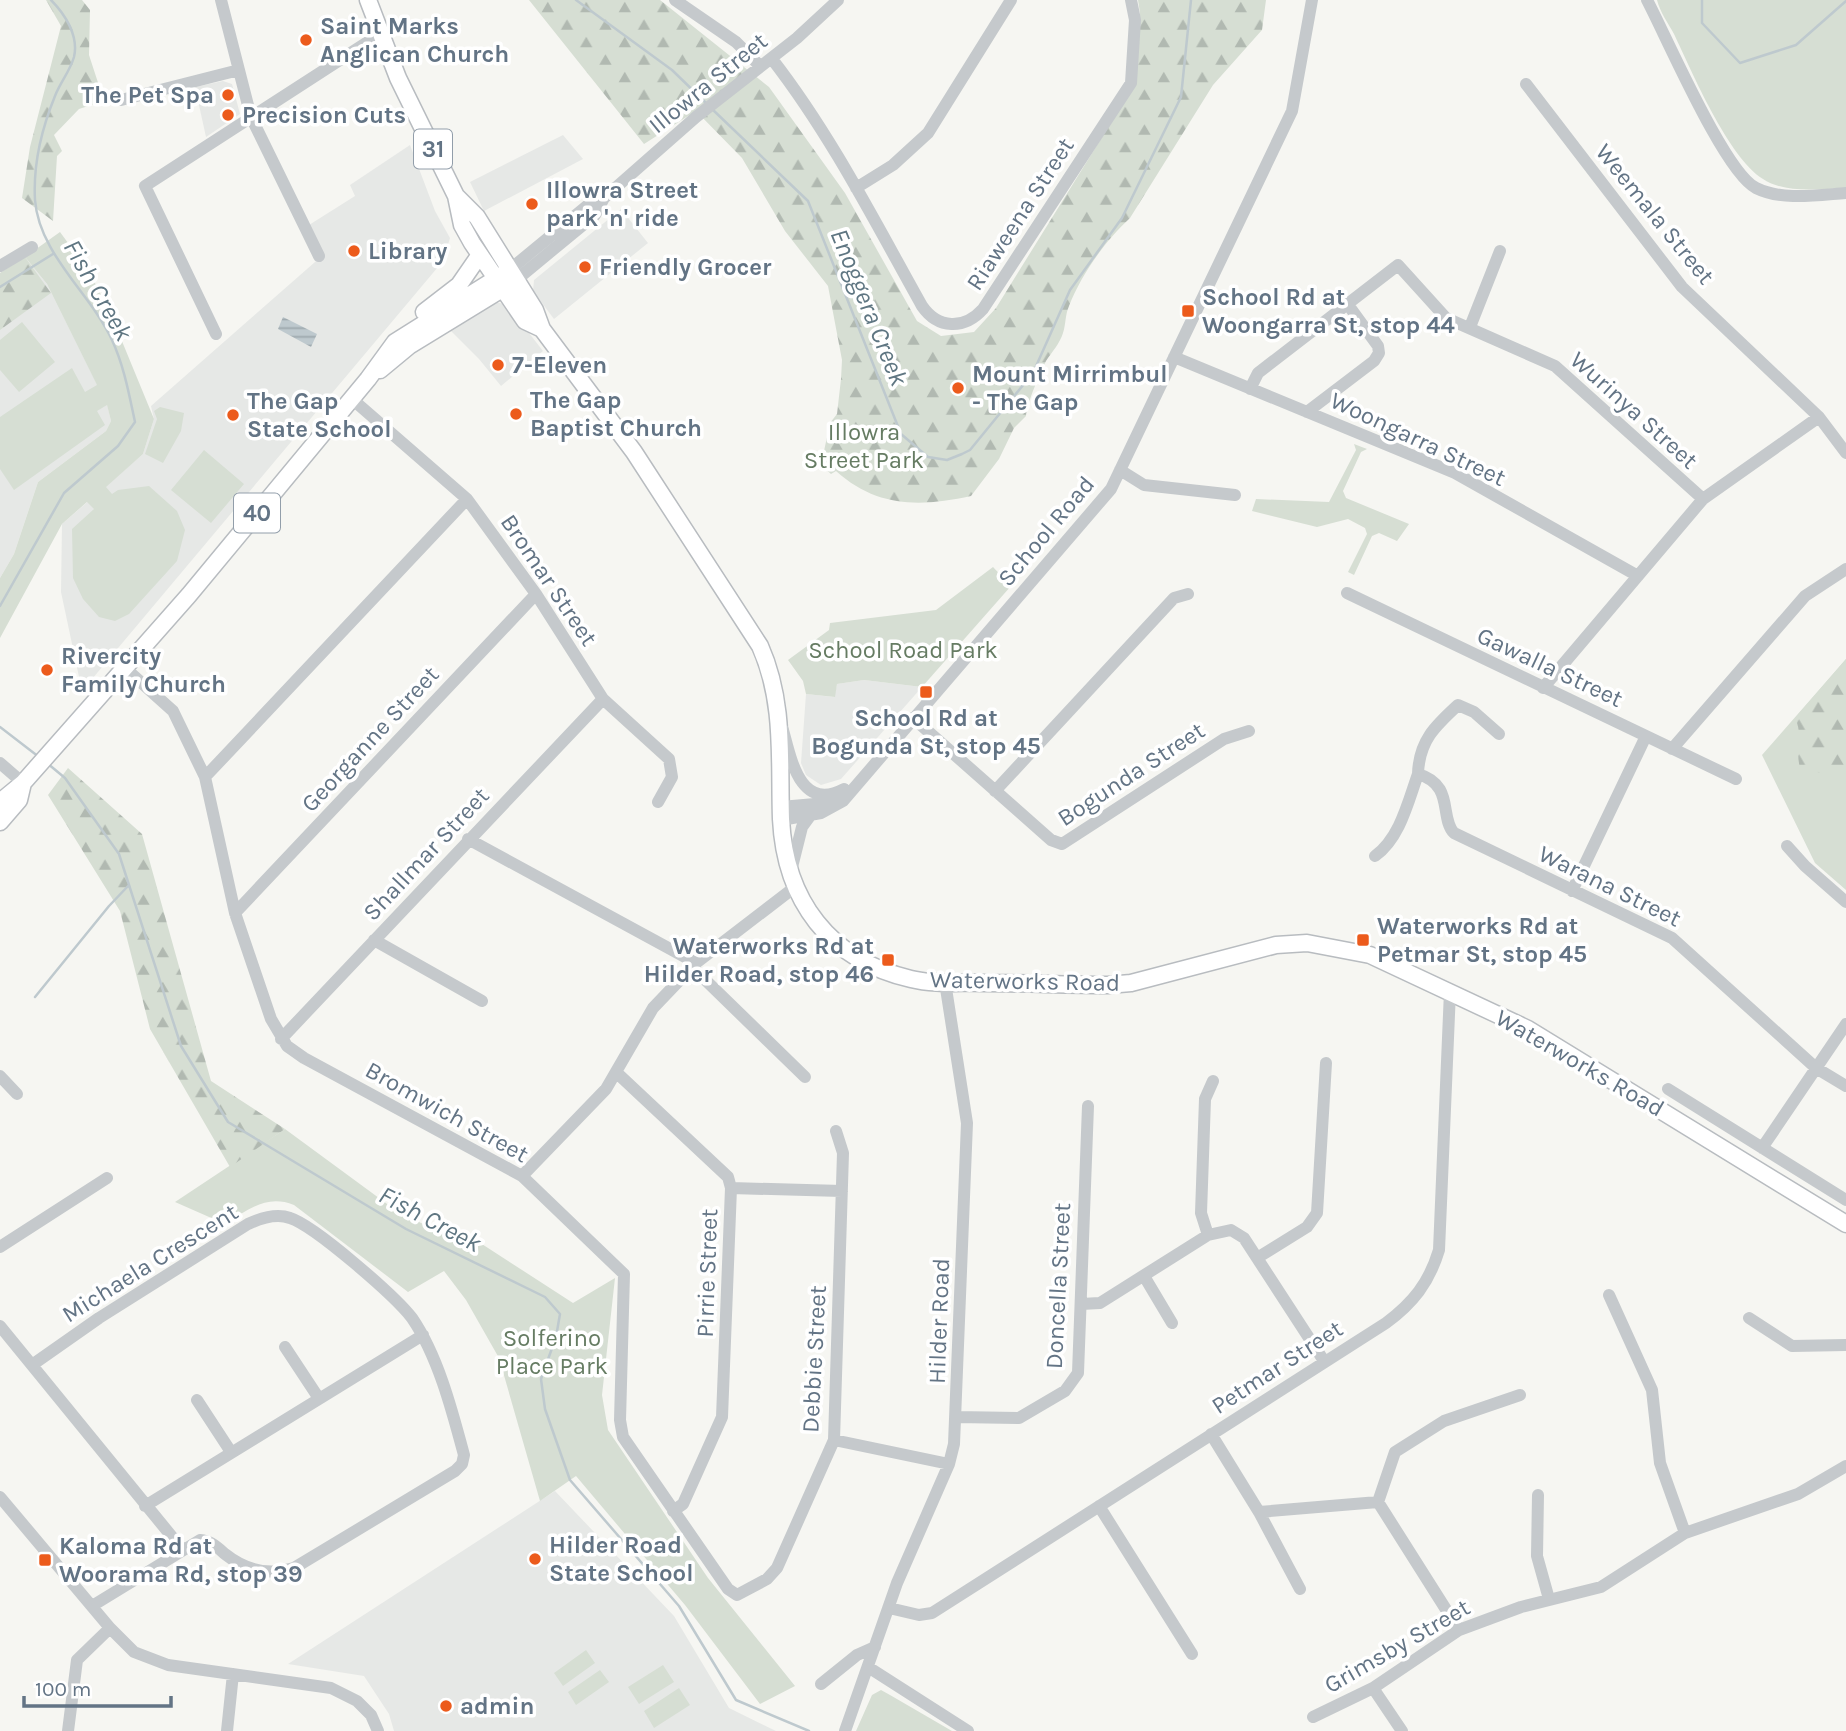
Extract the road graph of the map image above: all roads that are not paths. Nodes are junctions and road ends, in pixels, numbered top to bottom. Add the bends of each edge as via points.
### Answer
1 (221, 0) edge
2 (368, 0) edge
3 (675, 0) edge
4 (838, 0) edge
5 (1011, 0) edge
6 (1131, 0) edge
7 (1312, 0) edge
8 (1647, 0) edge
9 (380, 34) junction
10 (772, 59) junction
11 (760, 66) junction
12 (239, 70) junction
13 (1526, 84) dead end
14 (121, 100) dead end
15 (251, 117) junction
16 (856, 188) junction
17 (1846, 193) edge
18 (456, 197) junction
19 (32, 247) dead end
20 (1500, 251) dead end
21 (318, 256) dead end
22 (479, 256) junction
23 (0, 266) edge
24 (505, 280) junction
25 (1346, 302) junction
26 (1470, 327) junction
27 (216, 334) dead end
28 (390, 346) junction
29 (1174, 357) junction
30 (368, 379) junction
31 (1250, 389) junction
32 (352, 399) junction
33 (1307, 412) junction
34 (1819, 417) junction
35 (1846, 453) edge
36 (1120, 470) junction
37 (1235, 495) dead end
38 (467, 499) junction
39 (1703, 499) junction
40 (1846, 569) edge
41 (1638, 576) junction
42 (1347, 593) dead end
43 (536, 594) junction
44 (1188, 594) dead end
45 (125, 668) junction
46 (1543, 688) junction
47 (603, 699) junction
48 (913, 718) junction
49 (780, 719) junction
50 (1250, 731) dead end
51 (1499, 734) dead end
52 (1646, 736) junction
53 (1672, 749) junction
54 (0, 763) edge
55 (1418, 774) junction
56 (205, 777) junction
57 (1736, 779) dead end
58 (859, 781) junction
59 (23, 783) junction
60 (844, 789) junction
61 (995, 791) junction
62 (0, 802) edge
63 (658, 802) dead end
64 (781, 813) junction
65 (810, 816) junction
66 (0, 822) edge
67 (468, 839) junction
68 (1787, 846) dead end
69 (1375, 856) dead end
70 (792, 881) junction
71 (1572, 891) junction
72 (1846, 902) edge
73 (235, 913) junction
74 (374, 940) junction
75 (694, 965) junction
76 (946, 982) junction
77 (1450, 991) junction
78 (482, 1002) dead end
79 (1846, 1024) edge
80 (281, 1039) junction
81 (1326, 1063) dead end
82 (1816, 1068) junction
83 (617, 1073) junction
84 (0, 1076) edge
85 (805, 1077) dead end
86 (1213, 1081) dead end
87 (1846, 1086) edge
88 (1668, 1089) dead end
89 (17, 1094) dead end
90 (1088, 1106) dead end
91 (836, 1130) dead end
92 (1762, 1148) junction
93 (522, 1176) junction
94 (107, 1178) dead end
95 (731, 1188) junction
96 (842, 1191) junction
97 (1846, 1200) edge
98 (1846, 1224) edge
99 (1208, 1235) junction
100 (0, 1247) edge
101 (1257, 1258) junction
102 (1144, 1276) junction
103 (1609, 1295) dead end
104 (1081, 1304) junction
105 (1749, 1318) dead end
106 (1172, 1323) dead end
107 (0, 1326) edge
108 (423, 1335) junction
109 (1846, 1345) edge
110 (285, 1347) dead end
111 (1324, 1361) junction
112 (32, 1366) junction
113 (1520, 1395) dead end
114 (318, 1397) junction
115 (197, 1400) dead end
116 (956, 1417) junction
117 (1211, 1434) junction
118 (834, 1440) junction
119 (230, 1452) junction
120 (949, 1464) junction
121 (1846, 1466) edge
122 (1538, 1495) dead end
123 (0, 1497) edge
124 (1378, 1502) junction
125 (145, 1506) junction
126 (1098, 1506) junction
127 (673, 1511) junction
128 (1259, 1512) junction
129 (1685, 1533) junction
130 (182, 1549) junction
131 (1300, 1589) dead end
132 (733, 1593) joint
133 (1549, 1598) junction
134 (92, 1606) junction
135 (889, 1608) junction
136 (110, 1628) junction
137 (1459, 1630) junction
138 (874, 1647) junction
139 (1192, 1654) dead end
140 (867, 1667) junction
141 (233, 1674) junction
142 (821, 1685) dead end
143 (1373, 1688) junction
144 (1313, 1717) dead end
145 (846, 1728) edge
146 (68, 1731) edge
147 (227, 1731) edge
148 (378, 1731) edge
149 (968, 1731) edge
150 (1402, 1731) edge

1 - 12 street
2 - 9 main road, Waterworks Road / 31
3 - 11 street via 737,42
4 - 10 street, Illowra Street
5 - 16 street via 928,134 893,166
6 - 16 street, Riaweena Street via 1135,20 1131,83 976,317 952,325 929,316
7 - 29 street, School Road via 1292,111
8 - 17 street via 1741,177 1756,188 1779,195
9 - 15 street
9 - 18 main road, Waterworks Road / 31
10 - 11 street, Illowra Street
10 - 16 street, Riaweena Street via 794,86
11 - 24 street, Illowra Street via 604,198 596,215
12 - 14 street
12 - 15 street
13 - 34 street, Weemala Street via 1682,287
15 - 21 street
15 - 27 street via 145,186
18 - 22 main road, Waterworks Road / 31 via 462,225
18 - 24 main road, Waterworks Road / 31 via 477,217
19 - 23 street
20 - 26 street
22 - 24 main road, Waterworks Road / 31
22 - 28 main road via 456,288
24 - 28 main road, 40
24 - 30 main road, 40
24 - 49 main road, Waterworks Road / 31 via 535,310 542,329 634,452 760,646
25 - 26 street, Wurinya Street via 1398,265 1436,310
25 - 31 street via 1258,373
25 - 33 street via 1379,353
26 - 39 street, Wurinya Street via 1555,366
28 - 30 main road, 40
29 - 31 street, Woongarra Street
29 - 36 street, School Road
30 - 32 main road, 40
31 - 33 street, Woongarra Street
32 - 38 street, Bromar Street
32 - 45 main road, 40
33 - 41 street, Woongarra Street via 1454,473
34 - 35 street, Weemala Street
34 - 39 street
36 - 37 street via 1144,485
36 - 48 street, School Road via 1099,506
38 - 43 street, Bromar Street
38 - 56 street
39 - 41 street
40 - 53 street via 1805,596
41 - 46 street
42 - 46 street, Gawalla Street
43 - 47 street, Bromar Street
43 - 73 street, Georganne Street
44 - 61 street via 1174,598
45 - 56 street, Bromwich Street via 173,711
45 - 59 main road, 40
46 - 52 street, Gawalla Street
47 - 63 street, Bromar Street via 669,759 673,775
47 - 67 street, Shallmar Street
48 - 58 street, School Road
48 - 61 street, Bogunda Street
49 - 60 street via 802,783 822,794
49 - 64 main road, Waterworks Road / 31
50 - 61 street, Bogunda Street via 1224,739 1062,844 1051,840
51 - 55 street via 1474,712 1458,705 1428,734 1420,751
52 - 53 street, Gawalla Street
52 - 71 street
53 - 57 street, Gawalla Street
54 - 59 street
55 - 69 street via 1397,829
55 - 71 street, Warana Street via 1440,791 1454,833
56 - 73 street, Bromwich Street
58 - 60 street, School Road
58 - 65 street, School Road via 841,804
59 - 62 main road, 40
59 - 66 main road, 40 via 19,800
60 - 64 street, School Road via 822,802
64 - 65 street, School Road
64 - 70 main road, Waterworks Road / 31
65 - 70 street via 801,830
67 - 74 street, Shallmar Street
67 - 75 street
68 - 72 street
70 - 75 street
70 - 76 main road, Waterworks Road / 31 via 805,910 820,928 855,956 909,979
71 - 82 street, Warana Street via 1682,944
73 - 80 street, Bromwich Street
74 - 78 street
74 - 80 street, Shallmar Street
75 - 83 street via 653,1008
75 - 85 street
76 - 77 main road, Waterworks Road / 31 via 1131,983 1247,950 1307,943 1370,955
76 - 116 street, Hilder Road via 967,1123
77 - 98 main road, Waterworks Road / 31 via 1539,1036
77 - 111 street, Petmar Street via 1439,1250 1434,1268 1425,1286 1400,1312
79 - 82 street
80 - 93 street, Bromwich Street via 304,1058
81 - 101 street via 1317,1213 1307,1227
82 - 87 street, Warana Street
82 - 92 street
83 - 93 street
83 - 95 street, Pirrie Street via 728,1177
84 - 89 street
86 - 99 street via 1205,1099 1201,1201
88 - 92 street
90 - 104 street, Doncella Street
91 - 96 street, Debbie Street via 843,1153
92 - 97 street
93 - 127 street, Bromwich Street via 624,1274 621,1429
94 - 100 street
95 - 96 street
95 - 127 street, Pirrie Street via 722,1417 683,1504
96 - 118 street, Debbie Street
99 - 101 street via 1231,1230 1244,1238
99 - 102 street
101 - 111 street
102 - 104 street via 1100,1303
102 - 106 street
103 - 129 street via 1652,1390 1660,1463
104 - 116 street, Doncella Street via 1078,1373 1070,1387 1019,1418
105 - 109 street via 1792,1346
107 - 112 street
108 - 112 street, Michaela Crescent via 401,1306 331,1246 293,1219 276,1216 248,1224
108 - 114 street
108 - 130 street, Michaela Crescent via 463,1450 460,1467 304,1564 282,1572 245,1567 207,1541 195,1541
110 - 114 street
111 - 117 street, Petmar Street
112 - 125 street
113 - 124 street via 1444,1421 1395,1452
114 - 119 street
115 - 119 street
116 - 120 street, Hilder Road
117 - 126 street, Petmar Street
117 - 128 street
118 - 120 street
118 - 132 street, Debbie Street via 777,1568 742,1595
119 - 125 street
120 - 135 street, Hilder Road
121 - 129 street, Grimsby Street via 1798,1494
122 - 133 street via 1537,1556
123 - 134 street
124 - 128 street
124 - 137 street
125 - 130 street
126 - 135 street, Petmar Street via 932,1612 919,1615
126 - 139 street
127 - 132 street, Bromwich Street
128 - 131 street
129 - 133 street, Grimsby Street via 1601,1587
130 - 134 street
133 - 137 street, Grimsby Street
134 - 136 street
135 - 138 street, Hilder Road
136 - 141 street via 134,1652 155,1662
136 - 146 street via 77,1660
137 - 143 street, Grimsby Street
138 - 140 street, Hilder Road
138 - 142 street
140 - 145 street, Hilder Road
140 - 149 street
141 - 147 street
141 - 148 street via 348,1694 371,1715
143 - 144 street, Grimsby Street
143 - 150 street

